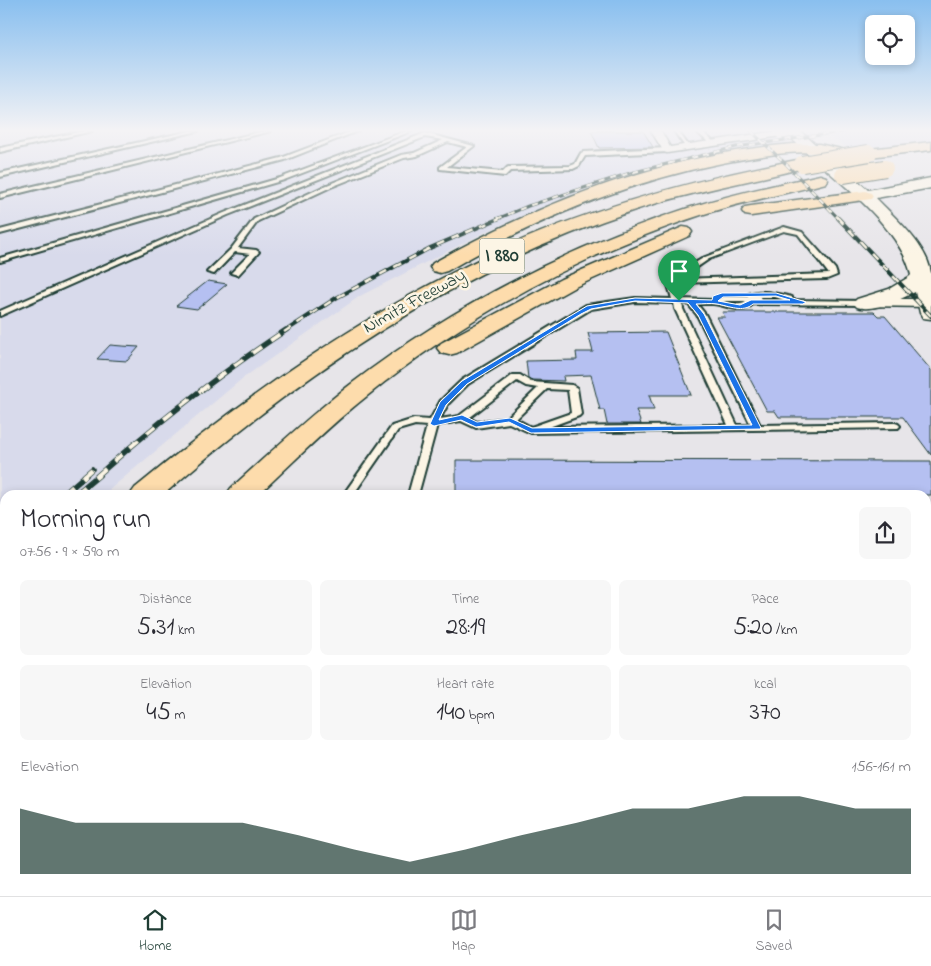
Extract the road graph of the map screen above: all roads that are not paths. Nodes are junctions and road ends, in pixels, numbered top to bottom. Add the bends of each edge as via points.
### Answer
1 (96, 173) edge
2 (229, 173) edge
3 (298, 173) edge
4 (330, 173) edge
5 (360, 173) edge
6 (493, 173) edge
7 (506, 173) edge
8 (662, 173) edge
9 (845, 173) edge
10 (859, 173) edge
11 (859, 173) edge
12 (931, 183) edge
13 (875, 194) junction
14 (0, 196) edge
15 (898, 205) dead end
16 (0, 232) edge
17 (233, 250) junction
18 (0, 260) edge
19 (211, 272) dead end
20 (236, 272) dead end
21 (922, 276) junction
22 (671, 281) junction
23 (679, 301) junction
24 (690, 302) junction
25 (714, 302) junction
26 (776, 302) junction
27 (803, 302) junction
28 (816, 302) junction
29 (864, 302) junction
30 (930, 306) edge
31 (783, 312) dead end
32 (824, 312) dead end
33 (0, 314) edge
34 (545, 386) junction
35 (462, 418) junction
36 (510, 420) junction
37 (434, 424) junction
38 (895, 426) dead end
39 (734, 428) junction
40 (757, 428) junction
41 (310, 430) junction
42 (531, 430) junction
43 (151, 490) edge
44 (246, 490) edge
45 (352, 490) edge
46 (414, 490) edge

1 - 14 lane
2 - 16 lane
3 - 18 lane
4 - 33 lane via 210,221
5 - 17 lane via 256,220
6 - 7 lane
8 - 43 highway via 587,196 516,226 449,262 357,320 292,368
9 - 13 main road
10 - 13 main road
11 - 41 highway, Nimitz Freeway / I 880, bridge via 704,208 589,250 497,298 435,336 361,388
12 - 13 main road
13 - 15 main road
13 - 21 main road via 910,247
13 - 41 highway via 751,211 692,228 523,306 361,404
17 - 19 lane
17 - 20 lane via 256,252
21 - 29 main road via 906,290
21 - 30 main road
22 - 22 lane via 827,277 833,275 800,233 788,228 707,258
22 - 23 lane via 671,290
23 - 24 lane
23 - 37 lane via 619,301 579,312 465,382 443,404
23 - 39 lane via 679,309
24 - 25 lane
24 - 40 lane via 701,314
25 - 26 lane via 740,307 751,302
25 - 27 lane via 723,299 791,299
26 - 27 lane
26 - 31 lane
27 - 28 lane
28 - 29 lane
28 - 32 lane
29 - 30 street
34 - 35 lane via 529,384 517,377
34 - 36 lane
34 - 42 lane via 572,388 576,414
35 - 36 lane via 476,425
35 - 37 lane
36 - 42 lane
37 - 45 lane via 414,422 395,428
37 - 46 lane
38 - 40 lane
39 - 40 lane
39 - 42 lane
41 - 44 highway, Nimitz Freeway / I 880

